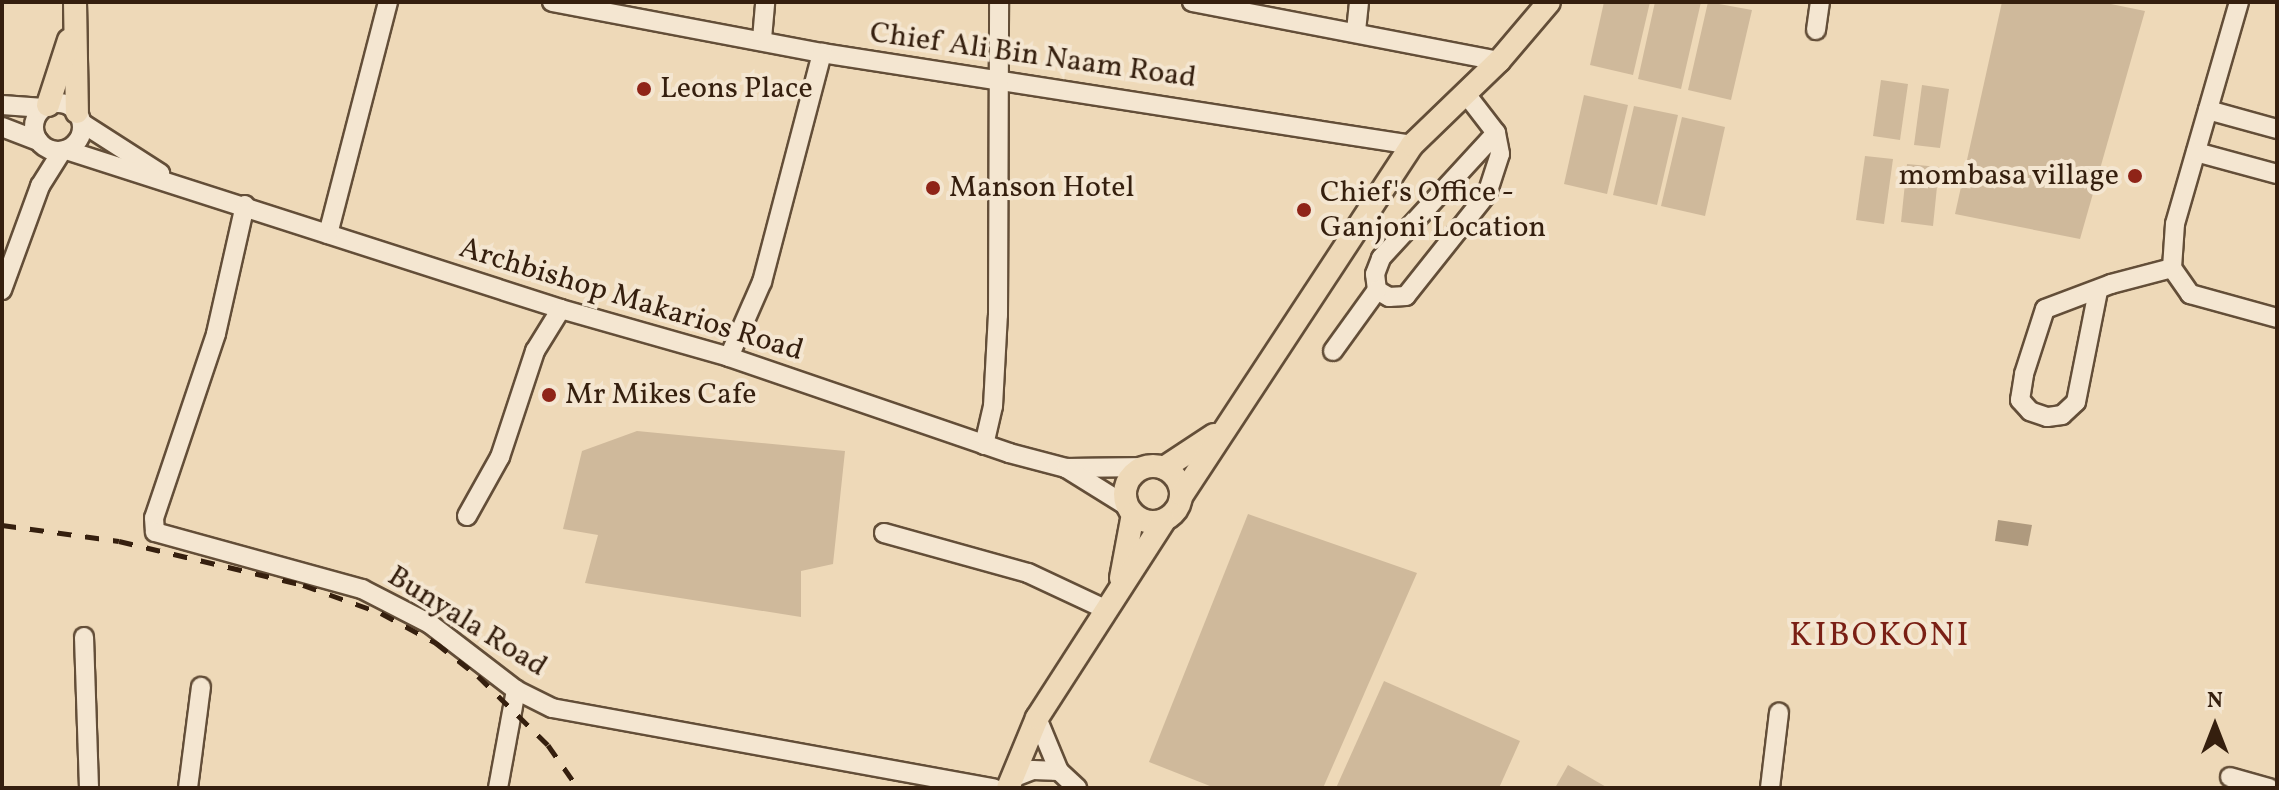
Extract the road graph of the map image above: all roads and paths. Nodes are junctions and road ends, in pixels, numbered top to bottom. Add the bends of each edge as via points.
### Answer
1 (75, 2) edge
2 (388, 2) edge
3 (552, 2) edge
4 (765, 2) edge
5 (999, 2) edge
6 (1192, 2) edge
7 (1359, 2) edge
8 (1549, 2) edge
9 (1820, 2) edge
10 (2239, 2) edge
11 (1816, 30) dead end
12 (1356, 31) junction
13 (72, 32) junction
14 (762, 39) junction
15 (822, 53) junction
16 (1499, 61) junction
17 (998, 78) junction
18 (1466, 94) junction
19 (2, 105) edge
20 (46, 106) junction
21 (2208, 110) junction
22 (80, 118) junction
23 (2, 127) edge
24 (2277, 129) edge
25 (1496, 133) junction
26 (40, 144) junction
27 (1412, 145) junction
28 (64, 151) junction
29 (2196, 152) junction
30 (2277, 174) edge
31 (179, 185) junction
32 (40, 186) junction
33 (245, 205) junction
34 (328, 234) junction
35 (2172, 268) junction
36 (2, 290) edge
37 (1377, 290) junction
38 (2098, 291) junction
39 (561, 309) junction
40 (2277, 318) edge
41 (1333, 351) dead end
42 (729, 357) junction
43 (993, 406) junction
44 (1219, 432) junction
45 (984, 445) junction
46 (1009, 453) junction
47 (1066, 468) junction
48 (1156, 468) junction
49 (1182, 495) junction
50 (1130, 510) junction
51 (467, 516) dead end
52 (1164, 521) junction
53 (884, 533) dead end
54 (1112, 600) junction
55 (84, 637) dead end
56 (201, 687) dead end
57 (516, 690) junction
58 (1779, 713) dead end
59 (1037, 718) junction
60 (1059, 771) junction
61 (2230, 777) dead end
62 (1005, 785) edge
63 (89, 788) edge
64 (188, 788) edge
65 (498, 788) edge
66 (1077, 788) edge
67 (1770, 788) edge
68 (2269, 788) edge

1 - 13 main road
2 - 34 street
3 - 14 street, Chief Ali Bin Naam Road
4 - 14 street
5 - 17 street
6 - 12 street
7 - 12 street
8 - 16 main road
9 - 11 street
10 - 21 street
12 - 16 street
13 - 20 main road
13 - 22 main road
14 - 15 street, Chief Ali Bin Naam Road
15 - 17 street, Chief Ali Bin Naam Road
15 - 42 street via 762,282
16 - 18 main road
17 - 27 street, Chief Ali Bin Naam Road
17 - 43 street
18 - 25 street
18 - 27 main road
19 - 20 street
20 - 22 street via 64,104
20 - 26 street via 34,127
21 - 24 street
21 - 29 street
22 - 28 street via 81,137
22 - 31 street, Archbishop Makarios Road
23 - 26 street
25 - 37 street via 1381,258
25 - 37 street via 1500,154 1487,194 1406,296 1389,297
26 - 28 street
26 - 32 street
27 - 44 main road
28 - 31 street, Archbishop Makarios Road
28 - 32 street
29 - 30 street
29 - 35 street via 2170,247
31 - 33 street, Archbishop Makarios Road
32 - 36 street
33 - 34 street, Archbishop Makarios Road
33 - 57 street, Bunyala Road via 216,334 154,518 155,532 362,589 430,624
34 - 39 street, Archbishop Makarios Road
35 - 38 street
35 - 40 street via 2190,294
37 - 41 street
38 - 38 street via 2045,309 2020,400 2030,411 2062,415 2076,402
39 - 42 street, Archbishop Makarios Road
39 - 51 street via 535,351 500,457
42 - 45 street, Archbishop Makarios Road
43 - 45 street
43 - 46 street
44 - 48 main road
44 - 49 main road
45 - 46 street, Archbishop Makarios Road
46 - 47 street, Archbishop Makarios Road
47 - 48 street
47 - 50 street
48 - 49 main road via 1174,475
48 - 50 main road via 1128,481
49 - 52 main road
50 - 52 main road via 1142,520
50 - 54 main road
52 - 54 main road
53 - 54 street
54 - 59 main road
55 - 63 street
56 - 64 street
57 - 62 street, Bunyala Road via 584,715
57 - 65 street
58 - 67 street
59 - 60 street
59 - 62 main road
60 - 62 street via 1033,770
60 - 66 street
61 - 68 street

